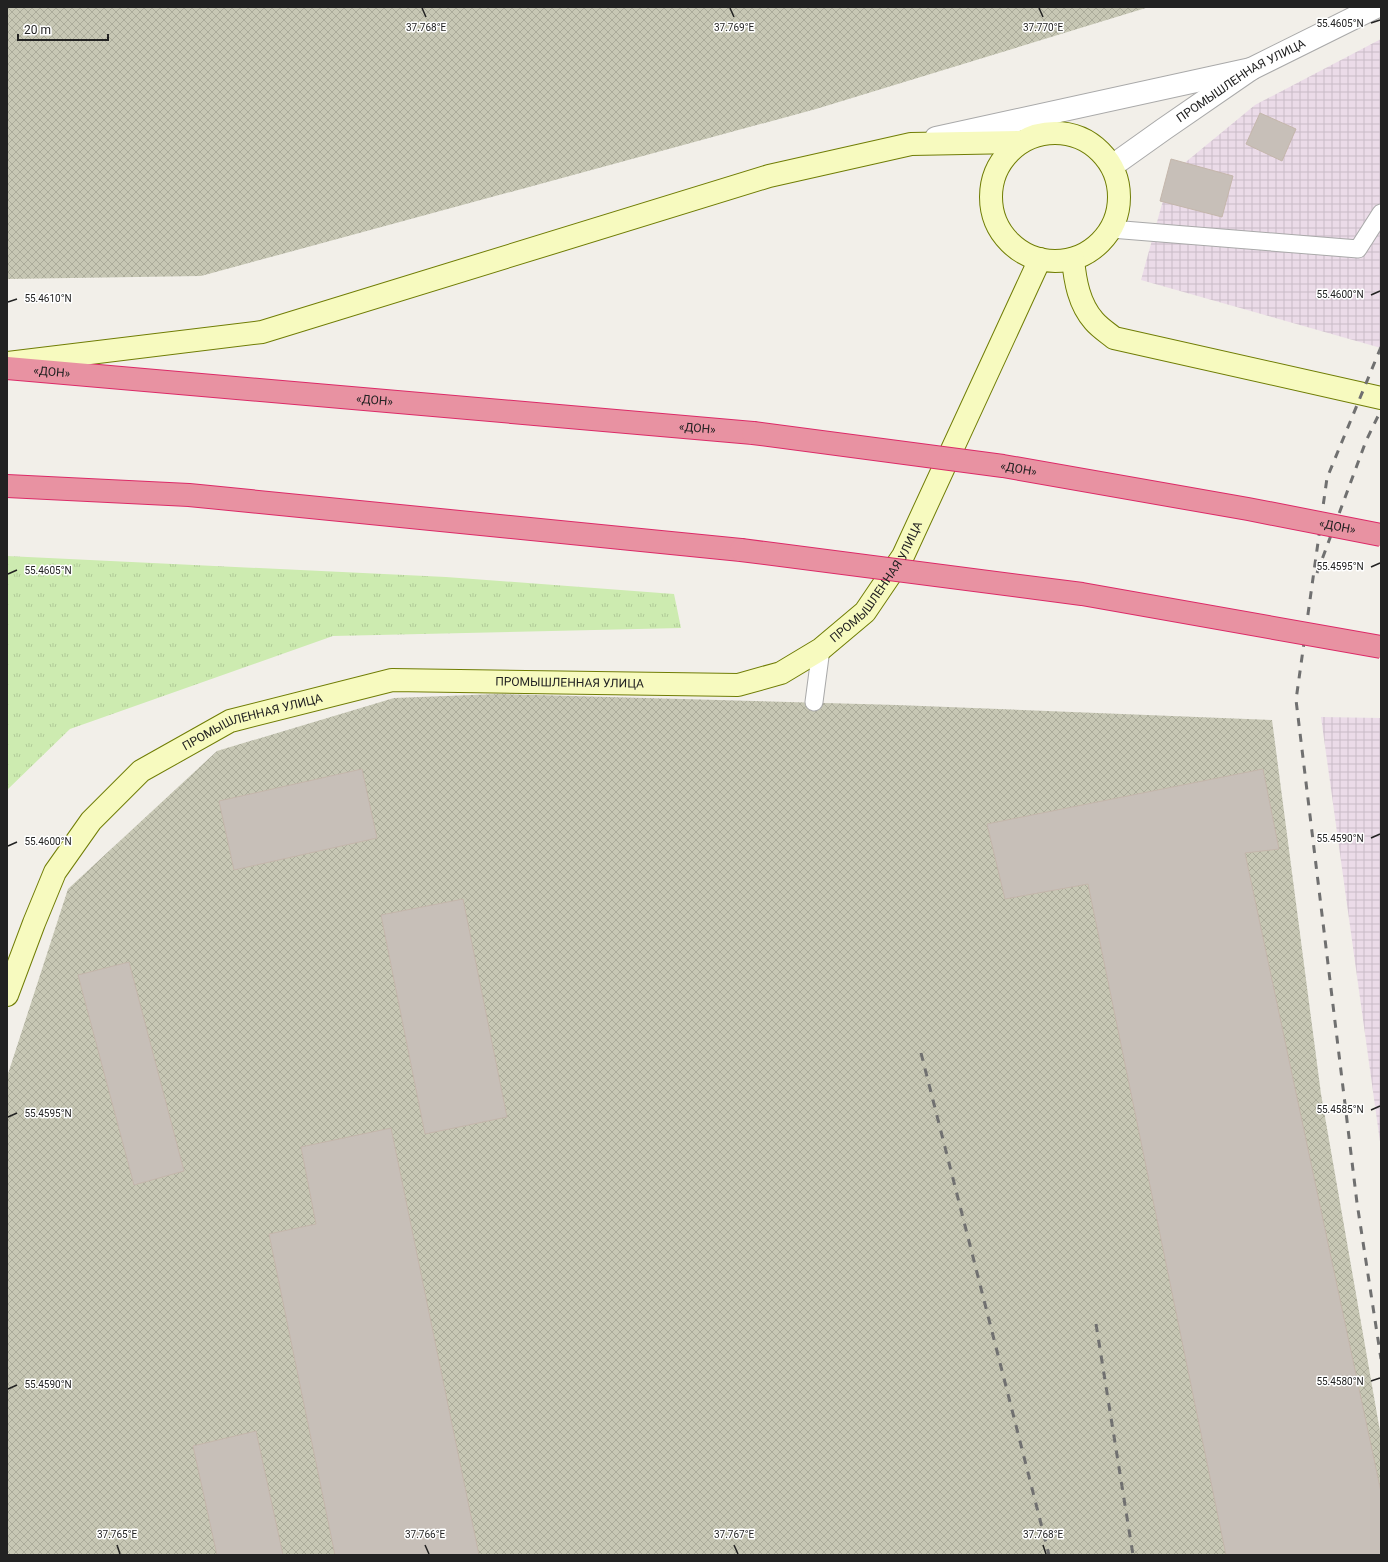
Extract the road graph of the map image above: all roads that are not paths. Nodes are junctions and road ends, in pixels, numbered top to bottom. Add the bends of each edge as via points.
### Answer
1 (1376, 7) edge
2 (1252, 69) junction
3 (1021, 142) junction
4 (911, 144) junction
5 (1112, 166) junction
6 (1381, 213) edge
7 (1111, 229) junction
8 (1073, 259) junction
9 (1040, 260) junction
10 (7, 363) edge
11 (7, 368) edge
12 (1381, 398) edge
13 (7, 486) edge
14 (1381, 535) edge
15 (1381, 647) edge
16 (821, 649) junction
17 (814, 702) dead end
18 (7, 995) edge

1 - 2 street, ПРОМЫШЛЕННАЯ УЛИЦА
2 - 4 street
2 - 5 street, ПРОМЫШЛЕННАЯ УЛИЦА
3 - 4 street
3 - 5 street via 1037,135 1055,132 1072,134 1088,141 1102,152
3 - 9 street via 1008,153 997,168 990,202 1001,232 1012,245
4 - 10 street via 769,176 262,332
5 - 7 street via 1118,181 1120,198
6 - 7 lane via 1358,249
7 - 8 street via 1101,242
8 - 9 street
8 - 12 street via 1075,281 1082,301 1094,321 1114,338
9 - 16 street, ПРОМЫШЛЕННАЯ УЛИЦА via 903,556 865,612
11 - 14 highway, «ДОН», bridge via 753,433 1003,466
13 - 15 highway, bridge via 189,495 741,550 1082,594
16 - 17 lane
16 - 18 street, ПРОМЫШЛЕННАЯ УЛИЦА via 781,673 738,685 392,680 230,721 141,771 91,821 55,872

